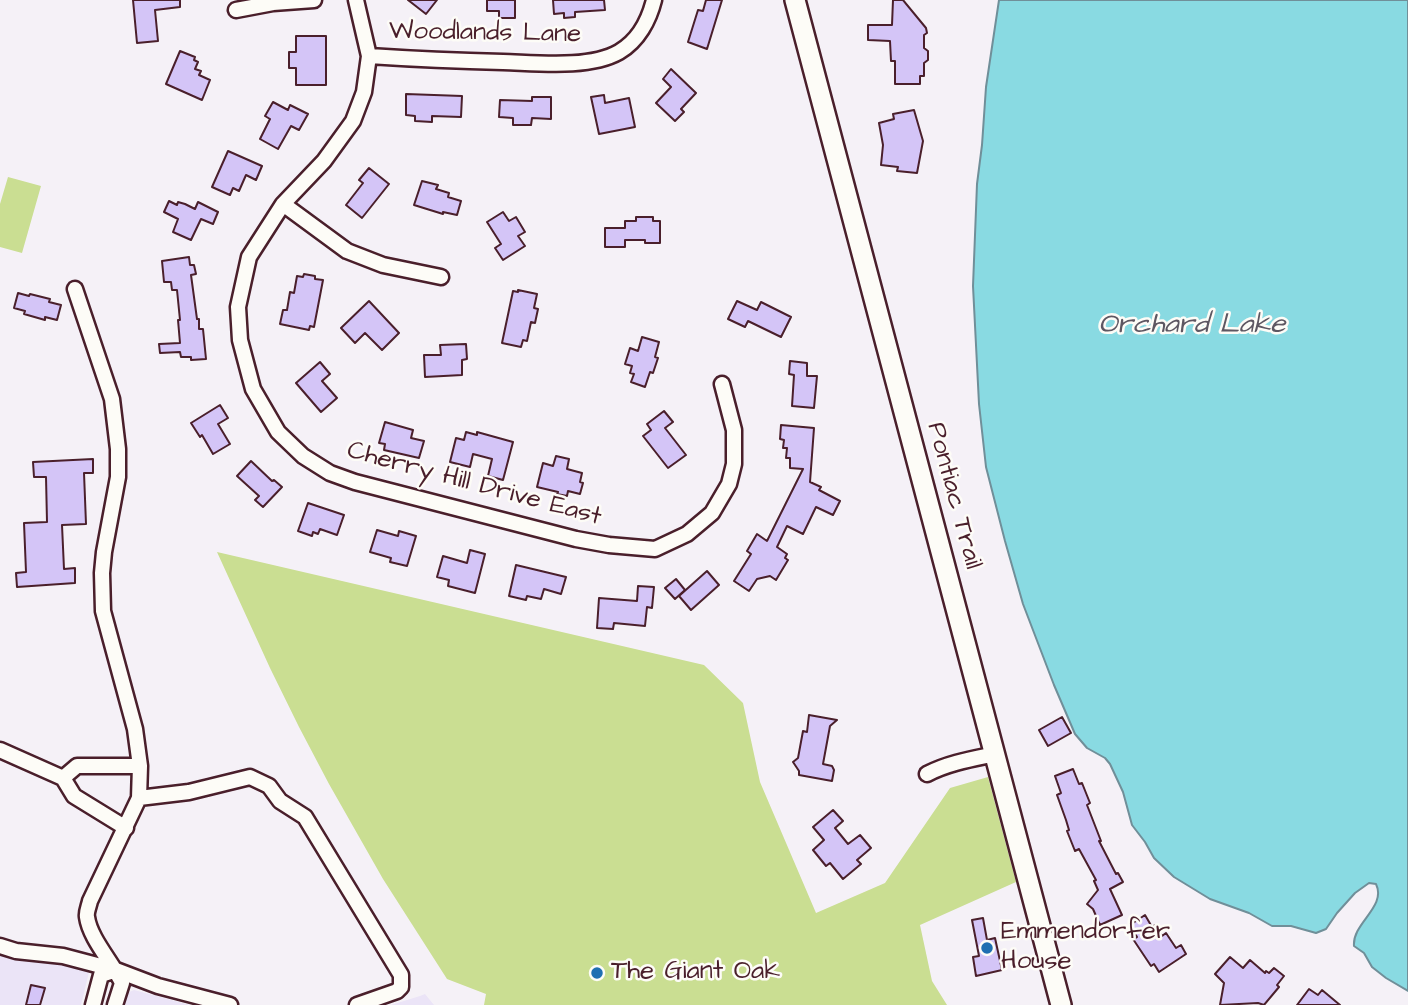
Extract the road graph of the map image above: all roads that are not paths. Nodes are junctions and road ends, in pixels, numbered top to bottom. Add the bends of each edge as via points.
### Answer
1 (314, 0) edge
2 (356, 0) edge
3 (654, 0) edge
4 (795, 0) edge
5 (236, 10) dead end
6 (369, 57) junction
7 (283, 204) junction
8 (441, 278) dead end
9 (75, 289) dead end
10 (722, 384) dead end
11 (0, 750) edge
12 (996, 754) junction
13 (140, 766) junction
14 (927, 775) dead end
15 (63, 778) junction
16 (139, 798) junction
17 (126, 828) junction
18 (0, 946) edge
19 (116, 970) junction
20 (93, 1005) edge
21 (116, 1005) edge
22 (230, 1005) edge
23 (357, 1005) edge
24 (1061, 1005) edge

1 - 5 street
2 - 6 street, Cherry Hill Drive East
3 - 6 street, Woodlands Lane via 648,21 633,41 600,59 562,64
4 - 12 main road, Pontiac Trail
6 - 7 street, Cherry Hill Drive East via 364,92 353,121 324,161
7 - 8 street via 347,251 383,265
7 - 10 street, Cherry Hill Drive East via 249,257 237,307 240,340 253,389 278,432 330,473 576,540 655,549 687,534 712,513 729,484 734,430
9 - 13 street via 112,399 118,477 104,552 103,611 135,729
11 - 15 street
12 - 14 street
12 - 24 main road, Pontiac Trail
13 - 15 street via 77,766
13 - 16 street
15 - 17 street via 74,796
16 - 17 street
16 - 23 street via 250,777 269,786 280,802 305,817 401,975 397,991
17 - 19 street via 90,901 87,917
18 - 19 street
19 - 20 street via 101,975
19 - 21 street via 122,983
19 - 22 street

